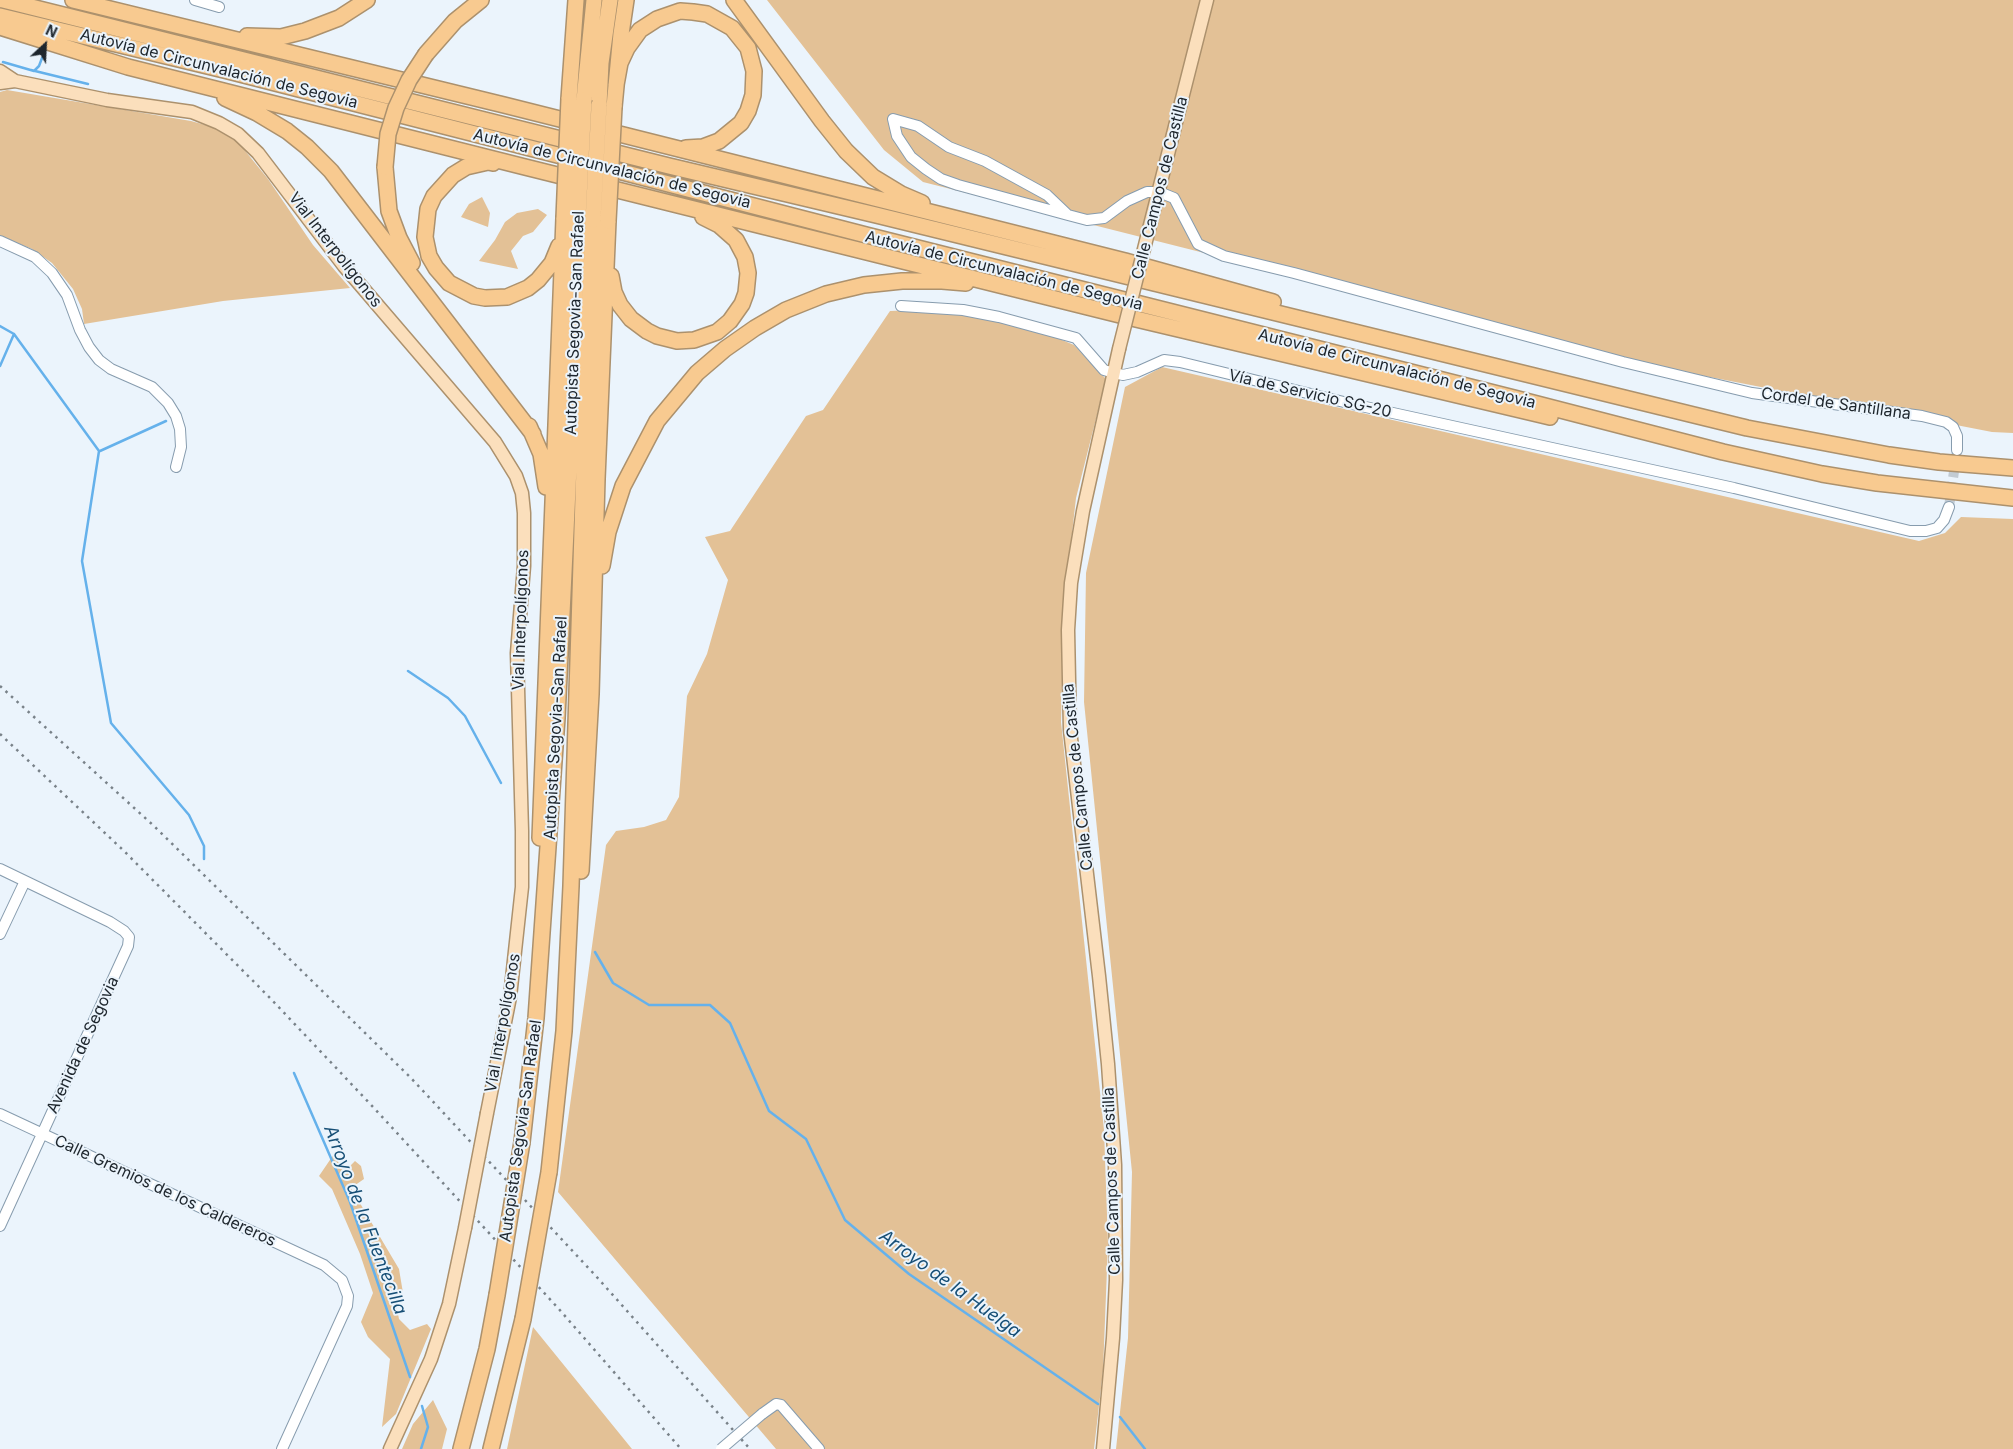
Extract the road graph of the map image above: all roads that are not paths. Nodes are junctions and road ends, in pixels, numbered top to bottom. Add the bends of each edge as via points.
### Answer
1 (4, 0) edge
2 (73, 0) edge
3 (195, 0) edge
4 (367, 0) edge
5 (481, 0) edge
6 (576, 0) edge
7 (594, 0) edge
8 (610, 0) edge
9 (626, 0) edge
10 (724, 0) edge
11 (734, 0) edge
12 (1207, 0) edge
13 (93, 5) junction
14 (219, 7) dead end
15 (0, 16) edge
16 (0, 27) edge
17 (0, 72) edge
18 (789, 77) junction
19 (15, 81) junction
20 (185, 81) junction
21 (0, 83) edge
22 (616, 86) junction
23 (576, 100) junction
24 (648, 142) junction
25 (521, 166) junction
26 (1159, 192) junction
27 (655, 199) junction
28 (1068, 215) junction
29 (586, 219) junction
30 (1007, 232) junction
31 (0, 241) edge
32 (608, 243) junction
33 (901, 306) dead end
34 (1104, 311) junction
35 (1520, 372) junction
36 (1114, 373) junction
37 (533, 434) junction
38 (1684, 443) junction
39 (1957, 450) tunnel mouth
40 (176, 467) dead end
41 (2013, 468) edge
42 (2013, 498) edge
43 (1949, 507) tunnel mouth
44 (549, 592) junction
45 (591, 694) junction
46 (0, 869) edge
47 (25, 881) junction
48 (0, 934) edge
49 (536, 1018) junction
50 (564, 1031) junction
51 (0, 1114) edge
52 (42, 1134) junction
53 (0, 1226) edge
54 (282, 1449) edge
55 (390, 1449) edge
56 (461, 1449) edge
57 (491, 1449) edge
58 (721, 1449) edge
59 (819, 1449) edge
60 (1103, 1449) edge

1 - 35 highway, Autovía de Circunvalación de Segovia via 659,164
2 - 13 highway
3 - 14 street
4 - 13 highway via 339,18 281,37 243,36
5 - 37 highway, bridge via 455,21 426,54 396,108 388,134 385,167 390,211 404,249 428,289 516,404
6 - 23 highway
7 - 23 highway, Autopista Segovia-San Rafael
8 - 29 highway, Autopista Segovia-San Rafael, bridge
9 - 22 highway
10 - 18 highway
11 - 18 highway
12 - 26 main road, Calle Campos de Castilla
13 - 24 highway
15 - 38 highway, Autovía de Circunvalación de Segovia via 228,71
16 - 20 highway via 128,67
17 - 19 main road, Vial Interpolígonos
18 - 30 highway via 846,151 873,177 910,198
19 - 21 main road, Vial Interpolígonos
19 - 55 main road, Vial Interpolígonos, bridge via 107,100 192,112 238,134 258,153 344,266 495,442 516,476 522,493 524,566 517,653 522,887 510,997 449,1304 431,1359
20 - 25 highway
20 - 37 highway via 267,118 287,130 318,157 343,185
22 - 24 highway via 620,63 633,38 640,30 669,14 680,11 707,14 732,28 748,48 754,71 753,96 741,123 731,133 719,141 695,148
22 - 29 highway, bridge via 614,107
23 - 29 highway, Autopista Segovia-San Rafael, bridge
24 - 30 highway
25 - 27 highway
25 - 29 highway via 488,162 466,167 453,175 434,196 428,209 424,237 429,256 449,282 474,296 496,298 518,294 538,280 552,263 561,242
26 - 28 street via 1147,192 1127,201 1104,218 1087,220
26 - 36 main road, Calle Campos de Castilla, bridge
26 - 39 street, Cordel de Santillana via 1174,198 1198,244 1224,256 1752,393 1946,422 1957,436
27 - 32 highway via 719,225 729,232 741,249 748,281 742,304 730,321 716,332 694,340 668,340 647,331 631,318 617,298 609,268
27 - 34 highway
28 - 28 street via 958,185 926,170 902,144 895,132 893,119 918,126 949,147 985,161 1047,195
29 - 32 highway
29 - 44 highway
29 - 49 highway, Autopista Segovia-San Rafael
29 - 50 highway, Autopista Segovia-San Rafael via 584,466
30 - 35 highway via 1176,275
31 - 40 street via 35,257 52,273 67,295 80,330 99,360 152,387 168,403 180,429 181,447
32 - 45 highway
33 - 36 street via 963,310 1076,338 1104,370
34 - 38 highway via 1527,412
34 - 45 highway via 975,284 902,281 826,294 786,310 725,348 697,373 657,421 624,486 608,532 602,562
35 - 41 highway, Autovía de Circunvalación de Segovia via 1774,434 1889,455
36 - 43 street, Vía de Servicio SG-20 via 1136,372 1164,360 1180,362 1361,406 1734,488 1910,532 1937,528
36 - 60 main road, Calle Campos de Castilla via 1083,511 1071,583 1068,630 1070,730 1099,976 1115,1165 1116,1280
37 - 44 highway via 544,468
38 - 42 highway, Autovía de Circunvalación de Segovia via 1822,474
44 - 49 highway
45 - 50 highway via 580,890
46 - 47 street
47 - 48 street
47 - 52 street, Avenida de Segovia via 110,922 129,937 128,946
49 - 56 highway, Autopista Segovia-San Rafael, bridge via 522,1142 497,1295
50 - 57 highway, Autopista Segovia-San Rafael, bridge via 549,1172 523,1319
51 - 52 street, Calle Gremios de los Caldereros
52 - 53 street, Avenida de Segovia
52 - 54 street, Calle Gremios de los Caldereros via 330,1269 342,1280 348,1306
58 - 59 street, bridge via 776,1404

